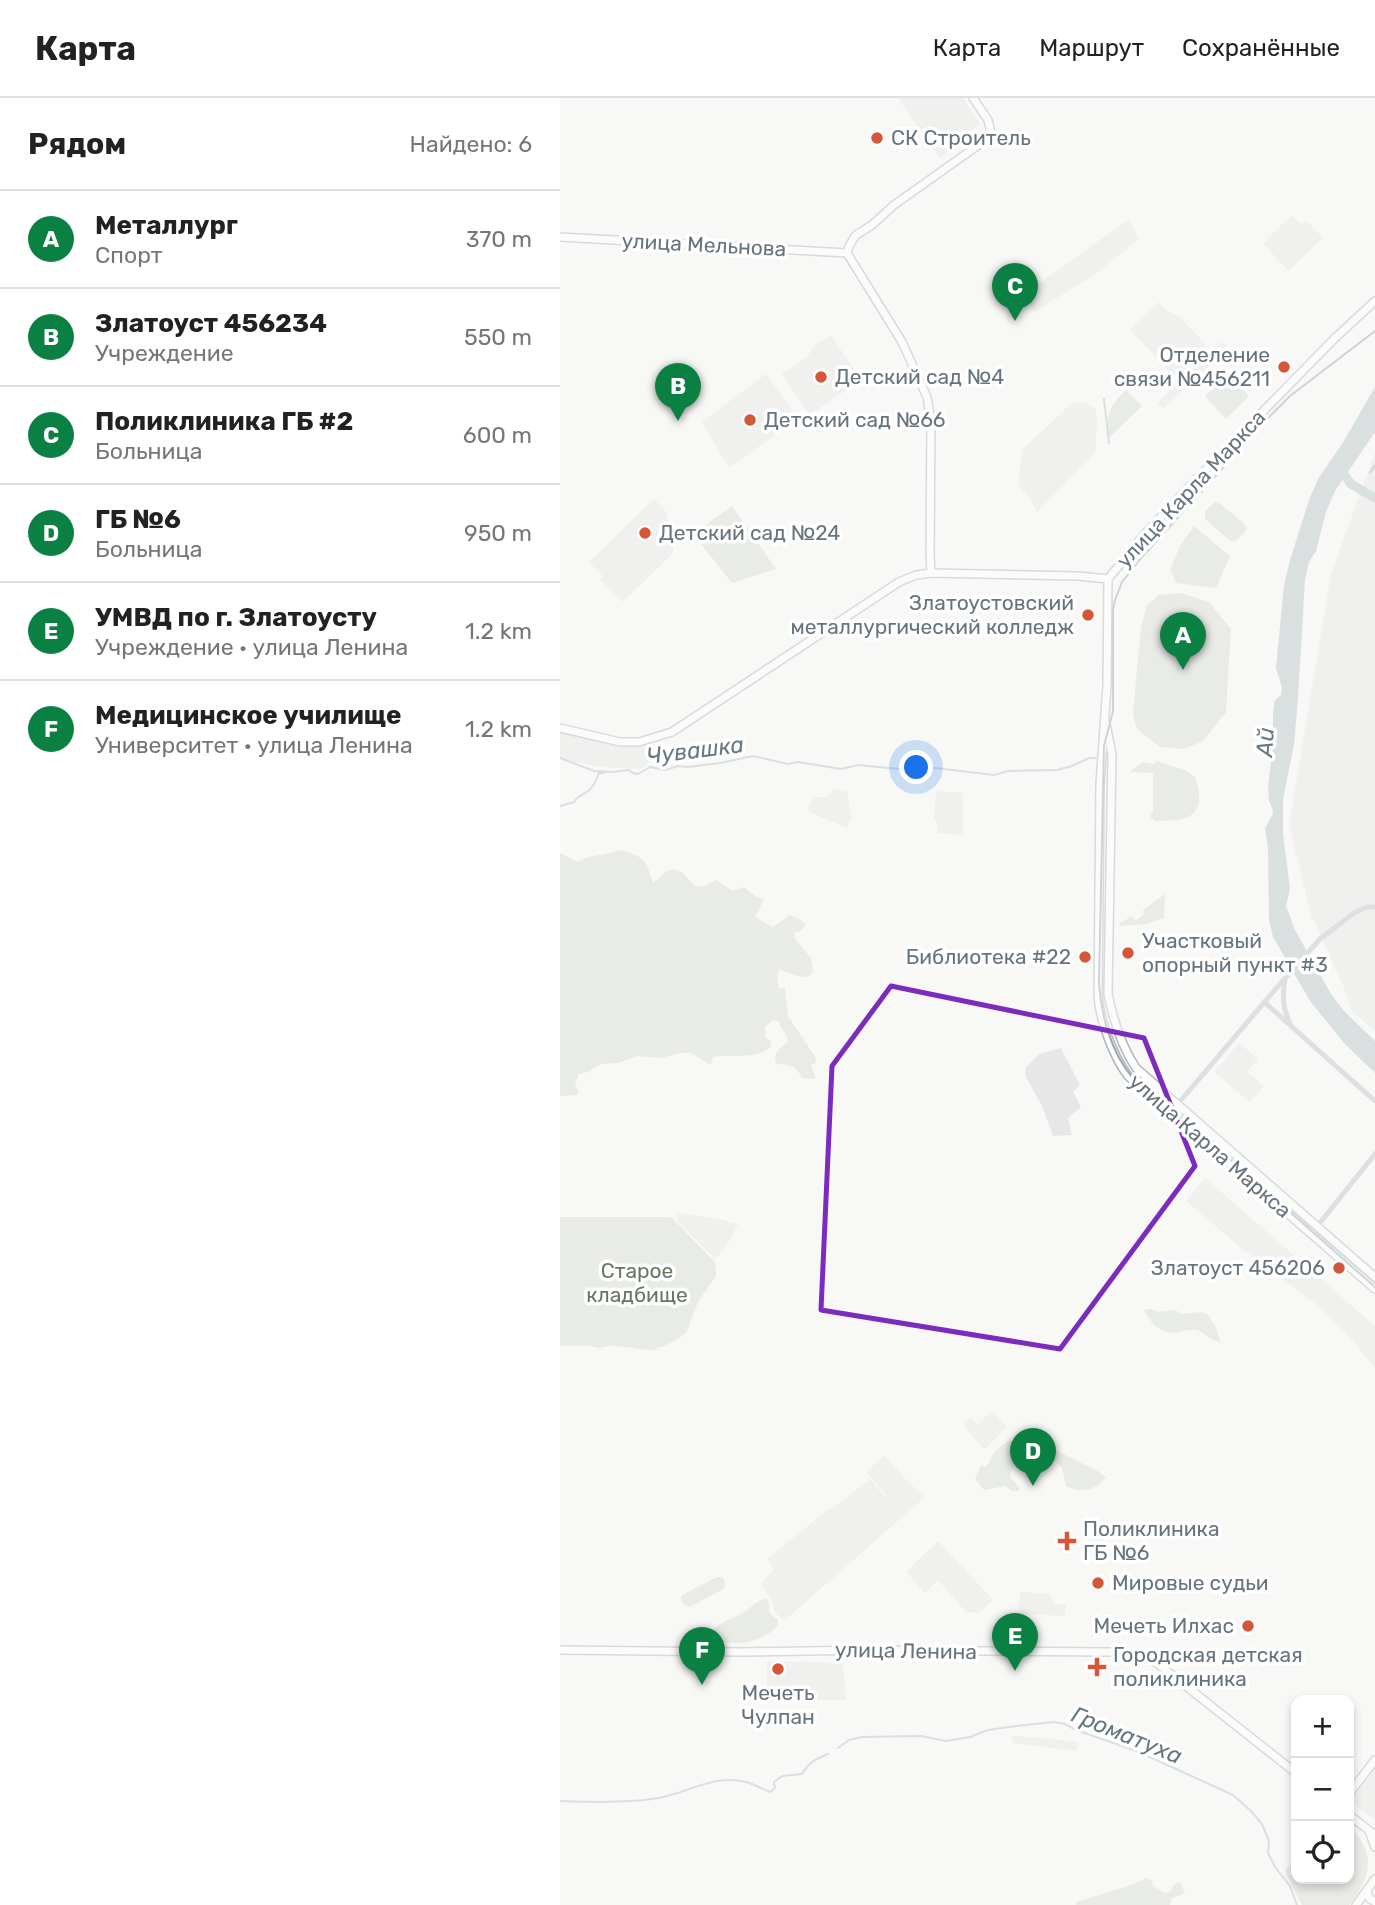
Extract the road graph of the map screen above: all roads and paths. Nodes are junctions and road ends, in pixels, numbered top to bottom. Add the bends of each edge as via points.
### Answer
1 (973, 98) edge
2 (560, 237) edge
3 (847, 253) junction
4 (1375, 301) edge
5 (931, 573) junction
6 (1108, 579) junction
7 (1105, 720) junction
8 (560, 728) edge
9 (1375, 907) edge
10 (1286, 977) junction
11 (1264, 1002) junction
12 (1291, 1026) junction
13 (1375, 1101) edge
14 (1177, 1103) junction
15 (1171, 1112) junction
16 (1375, 1154) edge
17 (1317, 1227) junction
18 (1311, 1234) junction
19 (1375, 1277) edge
20 (1375, 1289) edge
21 (560, 1650) edge
22 (1375, 1760) edge
23 (1291, 1769) edge
24 (1354, 1787) edge
25 (1354, 1819) edge
26 (1372, 1833) edge
27 (1375, 1847) edge
28 (1375, 1879) edge
29 (1367, 1891) junction
30 (1375, 1902) edge
31 (1356, 1905) edge

1 - 3 main road via 991,133 856,235
2 - 3 main road, улица Мельнова
3 - 5 main road via 902,342 927,397
4 - 6 main road, улица Карла Маркса via 1187,489
5 - 6 main road
5 - 8 main road via 899,582 672,732 639,742 620,742
6 - 7 main road, улица Карла Маркса
7 - 14 main road, улица Карла Маркса via 1112,754 1108,994 1129,1057
7 - 15 main road, улица Карла Маркса via 1100,784 1099,1004 1121,1067
9 - 10 street via 1354,912 1320,939
10 - 11 street
10 - 12 street via 1283,1003
11 - 12 street
11 - 14 street
12 - 13 street
14 - 15 street
14 - 17 main road, улица Карла Маркса
15 - 18 main road, улица Карла Маркса
16 - 17 street
17 - 18 street
17 - 19 main road, улица Карла Маркса
18 - 20 main road, улица Карла Маркса
21 - 23 main road, улица Ленина via 1139,1655 1172,1674
22 - 24 main road
25 - 26 main road
26 - 27 main road
28 - 29 main road
29 - 30 main road
29 - 31 main road

